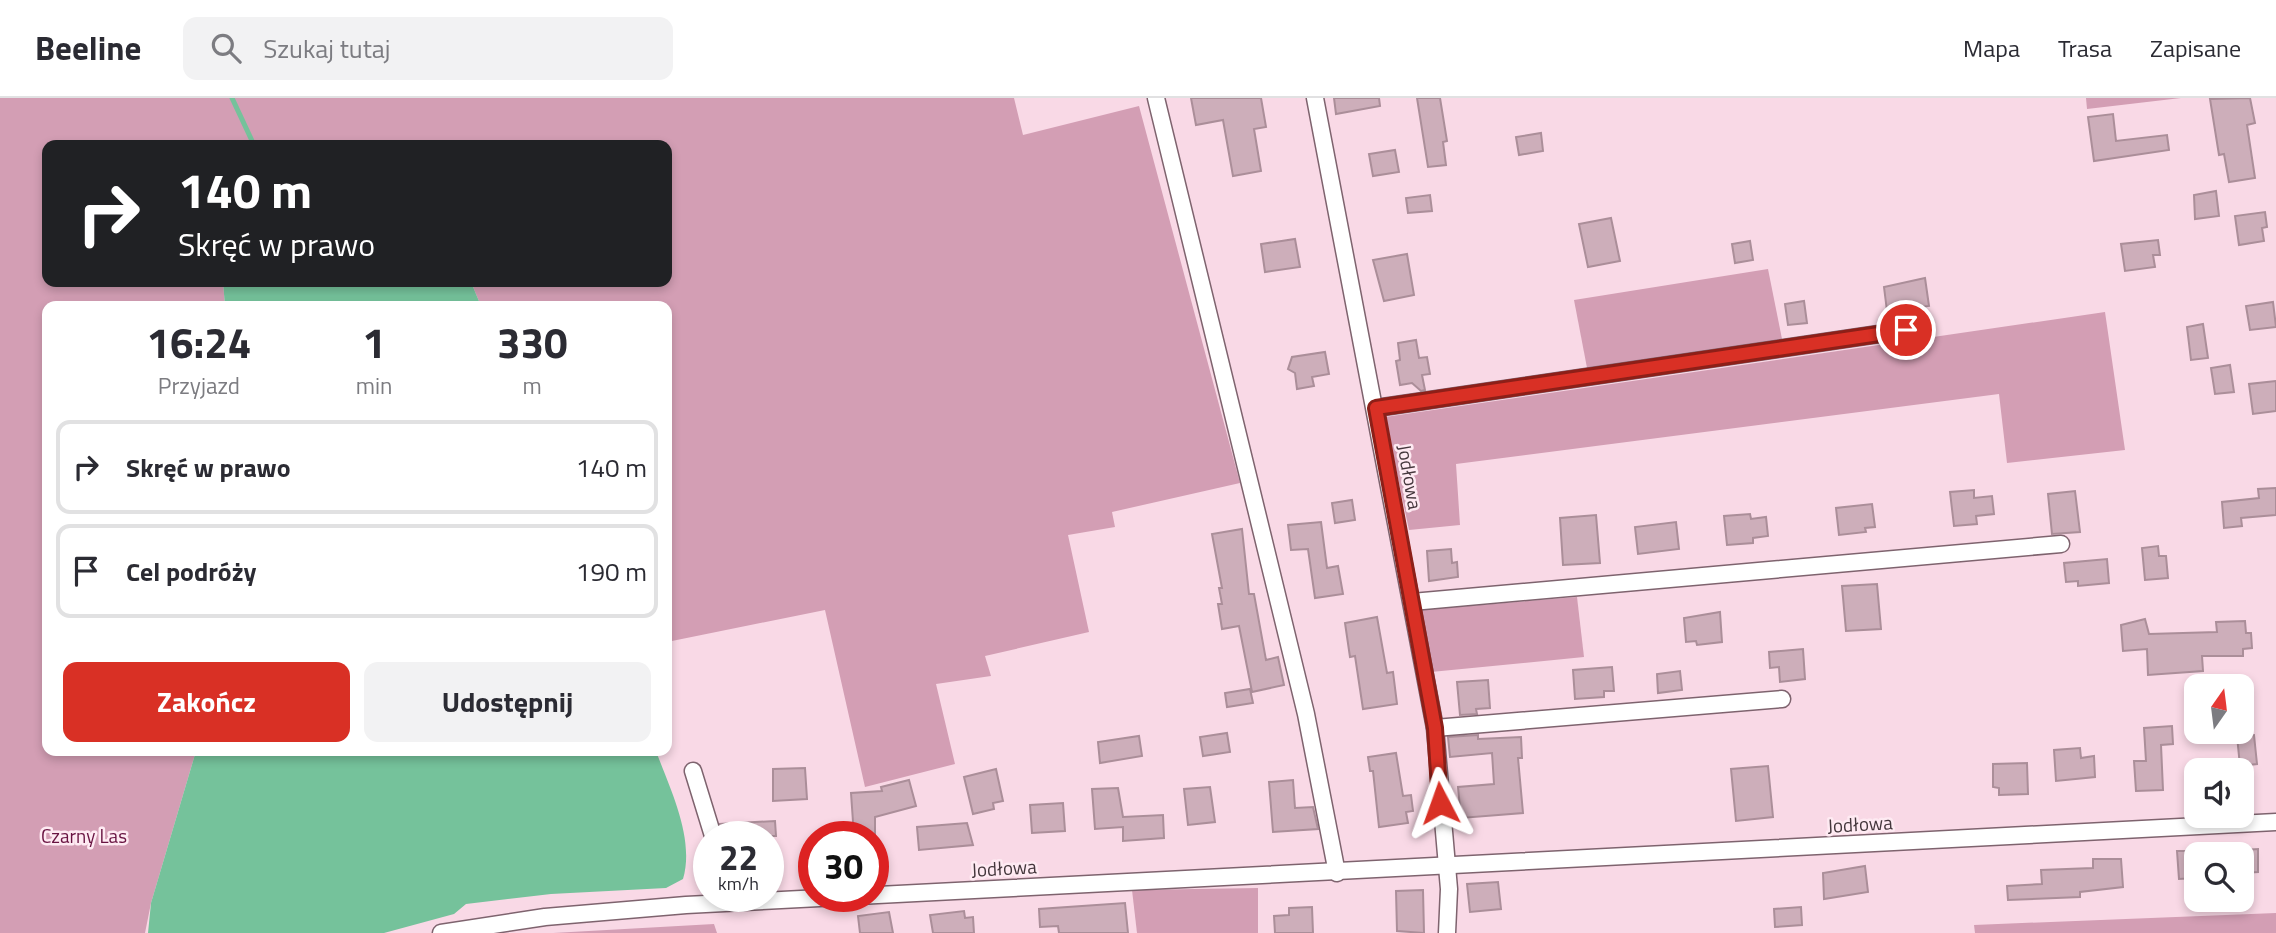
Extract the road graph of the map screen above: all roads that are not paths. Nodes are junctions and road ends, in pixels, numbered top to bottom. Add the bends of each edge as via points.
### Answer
1 (1156, 98) edge
2 (1315, 98) edge
3 (1906, 330) dead end
4 (1376, 408) junction
5 (2062, 544) dead end
6 (1412, 602) junction
7 (1783, 698) dead end
8 (1435, 728) junction
9 (693, 771) dead end
10 (708, 821) edge
11 (2276, 822) edge
12 (1447, 867) junction
13 (1337, 873) junction
14 (784, 899) edge
15 (693, 904) edge
16 (441, 933) edge
17 (1447, 933) edge

1 - 13 street via 1306,715
2 - 4 street, Jodłowa
3 - 4 street
4 - 6 street, Jodłowa
5 - 6 street
6 - 8 street, Jodłowa
7 - 8 street
8 - 12 street, Jodłowa
9 - 10 street
11 - 12 street, Jodłowa
12 - 13 street, Jodłowa
12 - 17 street, Jodłowa
13 - 14 street, Jodłowa
15 - 16 street, Jodłowa via 545,917

